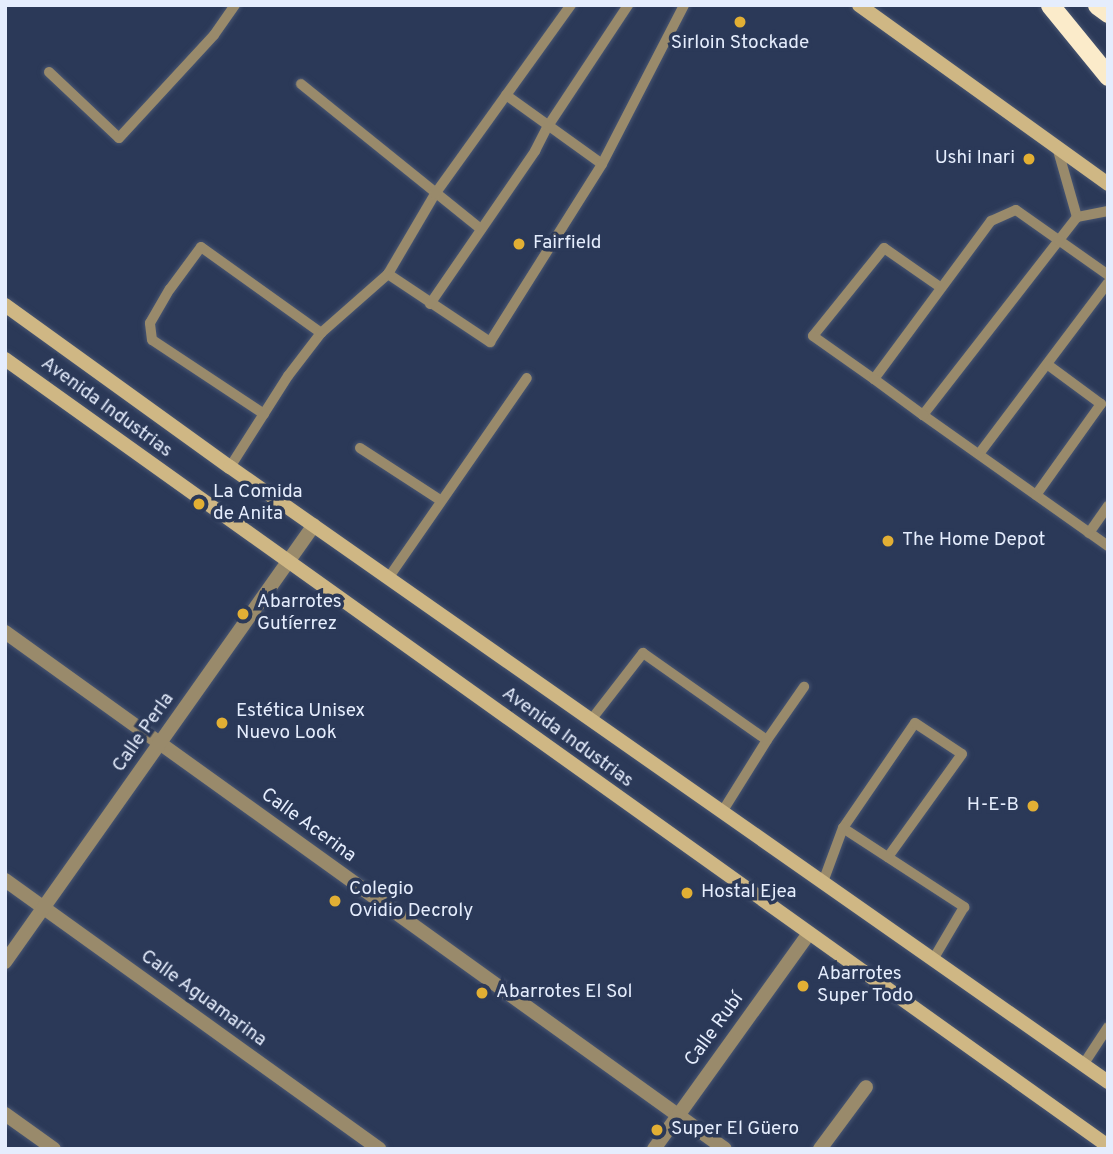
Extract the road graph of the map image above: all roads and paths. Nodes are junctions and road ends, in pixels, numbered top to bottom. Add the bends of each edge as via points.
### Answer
1 (235, 5) edge
2 (571, 5) edge
3 (628, 5) edge
4 (684, 5) edge
5 (859, 5) edge
6 (1050, 5) edge
7 (1097, 5) edge
8 (1108, 13) edge
9 (49, 72) dead end
10 (1108, 76) edge
11 (301, 84) dead end
12 (506, 94) junction
13 (548, 126) junction
14 (1057, 147) junction
15 (602, 164) junction
16 (1108, 184) edge
17 (435, 194) junction
18 (1108, 211) edge
19 (1077, 217) junction
20 (481, 229) junction
21 (1059, 240) junction
22 (388, 274) junction
23 (1108, 275) edge
24 (1108, 283) edge
25 (940, 287) junction
26 (430, 304) junction
27 (5, 305) edge
28 (321, 333) junction
29 (5, 359) edge
30 (1047, 364) junction
31 (527, 378) dead end
32 (874, 379) junction
33 (264, 414) junction
34 (923, 415) junction
35 (360, 448) dead end
36 (979, 454) junction
37 (230, 467) junction
38 (1036, 495) junction
39 (440, 500) junction
40 (1108, 506) edge
41 (314, 525) junction
42 (1089, 533) junction
43 (1108, 547) edge
44 (288, 562) junction
45 (389, 577) junction
46 (5, 632) edge
47 (804, 687) dead end
48 (591, 720) junction
49 (767, 740) junction
50 (160, 743) junction
51 (722, 812) junction
52 (843, 828) junction
53 (888, 857) junction
54 (5, 880) edge
55 (823, 882) junction
56 (44, 908) junction
57 (808, 935) junction
58 (934, 958) junction
59 (5, 962) edge
60 (1108, 1027) edge
61 (1083, 1065) junction
62 (1108, 1082) edge
63 (866, 1087) dead end
64 (5, 1114) edge
65 (678, 1115) junction
66 (1108, 1146) edge
67 (54, 1149) edge
68 (379, 1149) edge
69 (654, 1149) edge
70 (725, 1149) edge
71 (820, 1149) edge

1 - 9 lane via 214,35 119,138
2 - 12 lane
3 - 13 lane
4 - 15 lane
5 - 14 main road
6 - 10 highway
7 - 8 highway
11 - 17 lane
12 - 13 lane
12 - 17 lane
13 - 15 lane
13 - 20 lane
14 - 16 main road
14 - 19 lane
15 - 26 lane via 490,342
17 - 20 lane
17 - 22 lane
18 - 19 lane
19 - 21 lane
20 - 26 lane
21 - 23 lane
21 - 25 lane via 1016,210 991,221
21 - 34 lane
22 - 26 lane
22 - 28 lane
24 - 30 lane
25 - 32 lane
25 - 32 lane via 884,248 813,336
27 - 37 main road, Avenida Industrias
28 - 33 lane
28 - 33 lane via 201,247 170,289 150,323 152,340
29 - 44 main road, Avenida Industrias
30 - 36 lane
30 - 38 lane via 1101,404
31 - 39 lane
32 - 34 lane
33 - 37 lane
34 - 36 lane
35 - 39 lane
36 - 38 lane
37 - 41 main road, Avenida Industrias
38 - 42 lane
39 - 45 lane
40 - 42 lane
41 - 44 street, Calle Perla
41 - 45 main road, Avenida Industrias
42 - 43 lane
44 - 50 street, Calle Perla
44 - 57 main road, Avenida Industrias
45 - 48 main road, Avenida Industrias
46 - 50 street, Calle Acerina
47 - 49 lane
48 - 49 lane via 643,653
48 - 51 main road, Avenida Industrias
49 - 51 lane
50 - 56 street, Calle Perla
50 - 65 street, Calle Acerina
51 - 55 main road, Avenida Industrias
52 - 53 lane
52 - 53 lane via 915,723 962,754
52 - 55 lane
53 - 58 lane via 964,907
54 - 56 street, Calle Aguamarina
55 - 58 main road, Avenida Industrias
56 - 59 street, Calle Perla
56 - 68 street, Calle Aguamarina
57 - 65 street, Calle Rubí
57 - 66 main road, Avenida Industrias
58 - 61 main road, Avenida Industrias
60 - 61 lane
61 - 62 main road, Avenida Industrias
63 - 71 street
64 - 67 street
65 - 69 street, Calle Rubí
65 - 70 street, Calle Acerina

